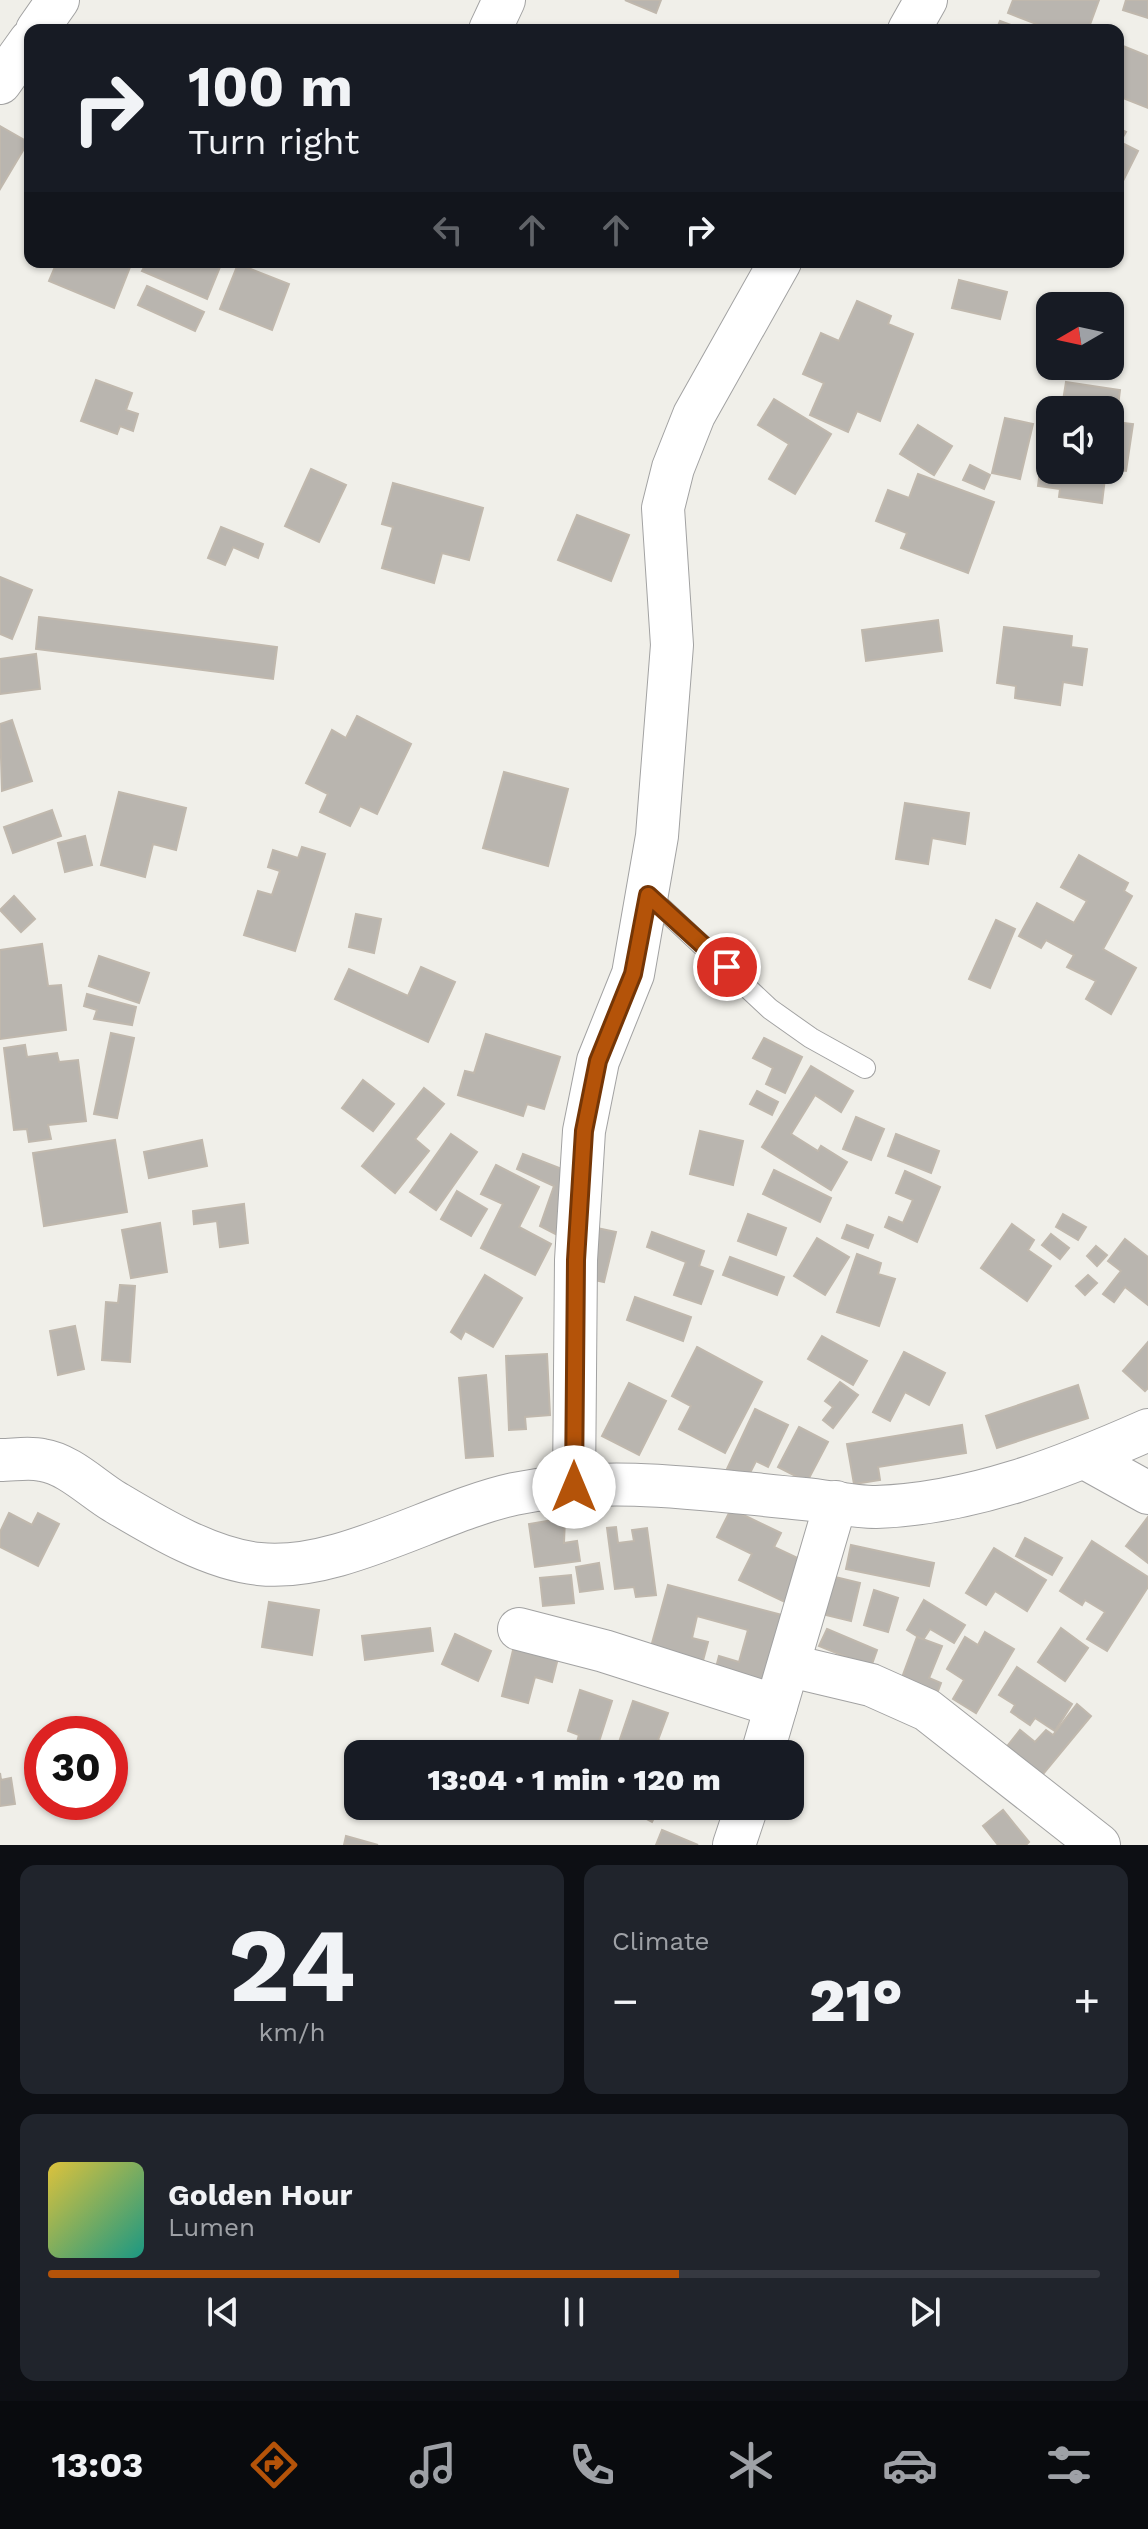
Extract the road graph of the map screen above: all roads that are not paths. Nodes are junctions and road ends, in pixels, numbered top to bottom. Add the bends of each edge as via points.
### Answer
1 (58, 0) edge
2 (504, 0) edge
3 (926, 0) edge
4 (41, 24) edge
5 (493, 24) edge
6 (912, 24) edge
7 (24, 49) edge
8 (0, 83) edge
9 (777, 268) edge
10 (648, 895) junction
11 (865, 1068) dead end
12 (1148, 1430) edge
13 (1085, 1458) junction
14 (0, 1460) edge
15 (574, 1487) junction
16 (1148, 1493) edge
17 (836, 1502) junction
18 (519, 1629) dead end
19 (791, 1666) junction
20 (776, 1706) junction
21 (766, 1740) edge
22 (742, 1820) edge
23 (734, 1845) edge
24 (1099, 1845) edge

1 - 4 street
2 - 5 street
3 - 6 street
7 - 8 street
9 - 10 street via 694,415 663,508 672,645
10 - 11 lane via 770,1009
10 - 15 street via 633,974 598,1061 584,1131 576,1260
12 - 13 street
13 - 16 street
13 - 17 street via 928,1504 872,1507
14 - 15 street via 44,1460 221,1556 260,1565 307,1563 514,1494
15 - 17 street via 624,1482
17 - 19 street
18 - 20 street
19 - 20 street
19 - 24 street via 871,1685 927,1710
20 - 21 street
22 - 23 street

